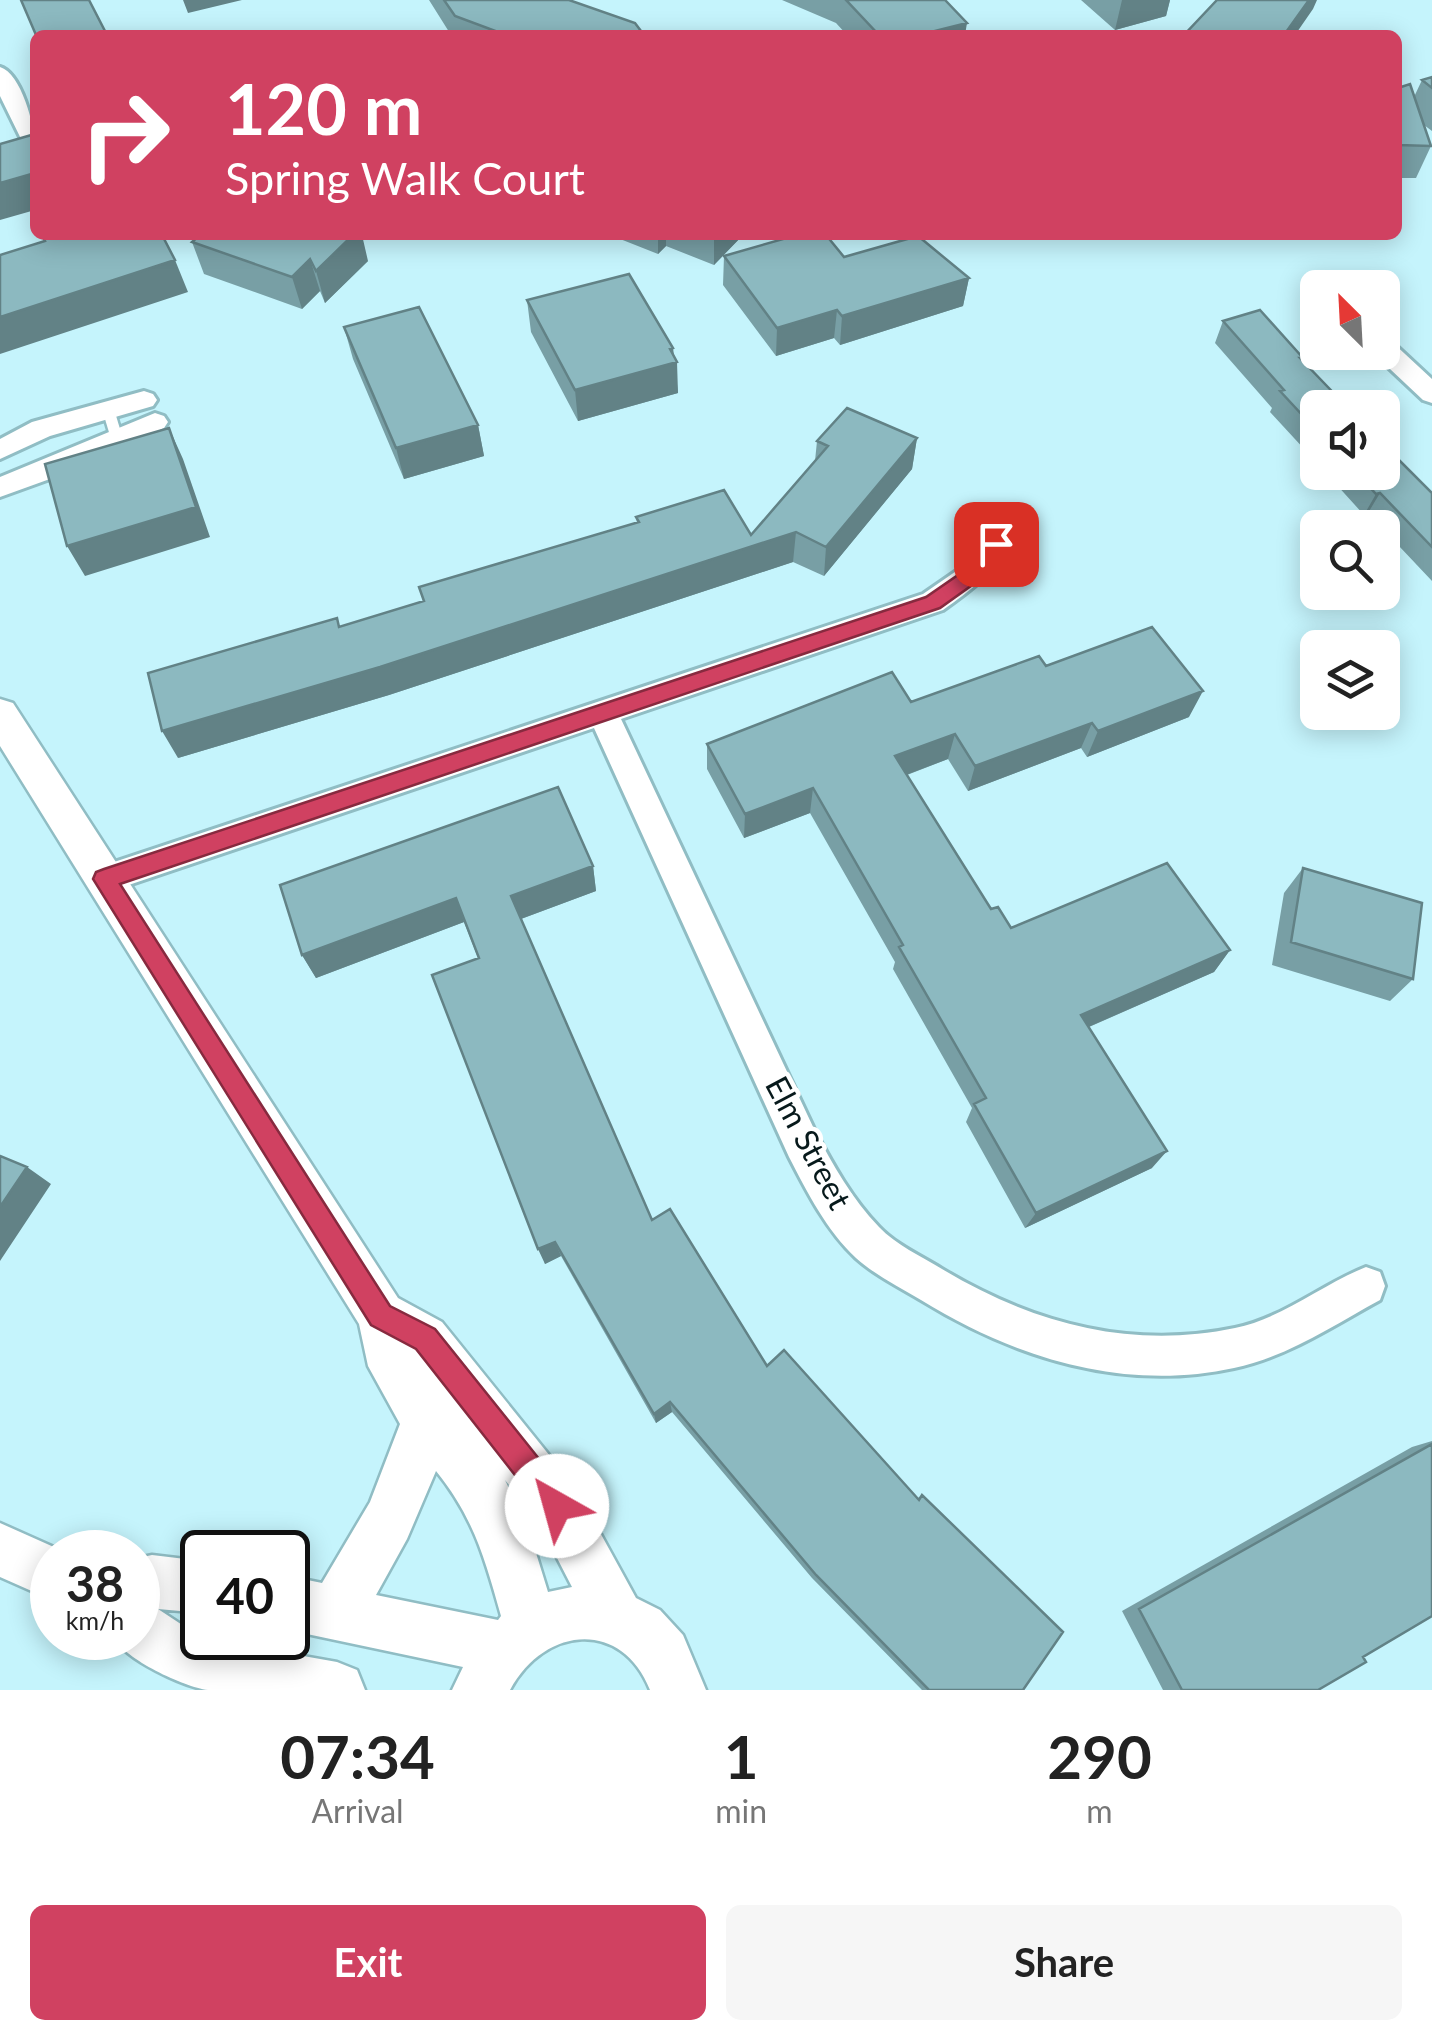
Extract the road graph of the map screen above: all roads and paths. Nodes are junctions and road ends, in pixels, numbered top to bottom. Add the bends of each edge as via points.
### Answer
1 (0, 73) edge
2 (28, 142) edge
3 (1400, 364) edge
4 (1432, 394) edge
5 (108, 410) junction
6 (117, 439) junction
7 (0, 450) edge
8 (0, 486) edge
9 (996, 544) dead end
10 (603, 712) junction
11 (0, 714) edge
12 (104, 879) junction
13 (1366, 1286) dead end
14 (380, 1316) junction
15 (426, 1420) junction
16 (0, 1549) edge
17 (30, 1563) edge
18 (310, 1608) edge
19 (616, 1616) junction
20 (160, 1646) edge
21 (505, 1654) edge
22 (337, 1690) edge
23 (678, 1690) edge

1 - 2 street
3 - 4 street
5 - 6 lane
5 - 6 street via 149,411
5 - 7 street via 41,429
6 - 8 street
9 - 10 street via 975,573 933,602
10 - 12 street
10 - 13 street, Elm Street via 802,1144 827,1192 868,1243 962,1305 1055,1345 1142,1356 1236,1348
11 - 12 street
12 - 14 street
14 - 15 street via 393,1366
14 - 19 street via 426,1339 546,1492
15 - 18 street via 370,1558
15 - 21 street via 477,1480 502,1527
16 - 17 street
18 - 21 street
19 - 21 street via 559,1613
19 - 23 street via 662,1654
20 - 22 street via 233,1672

